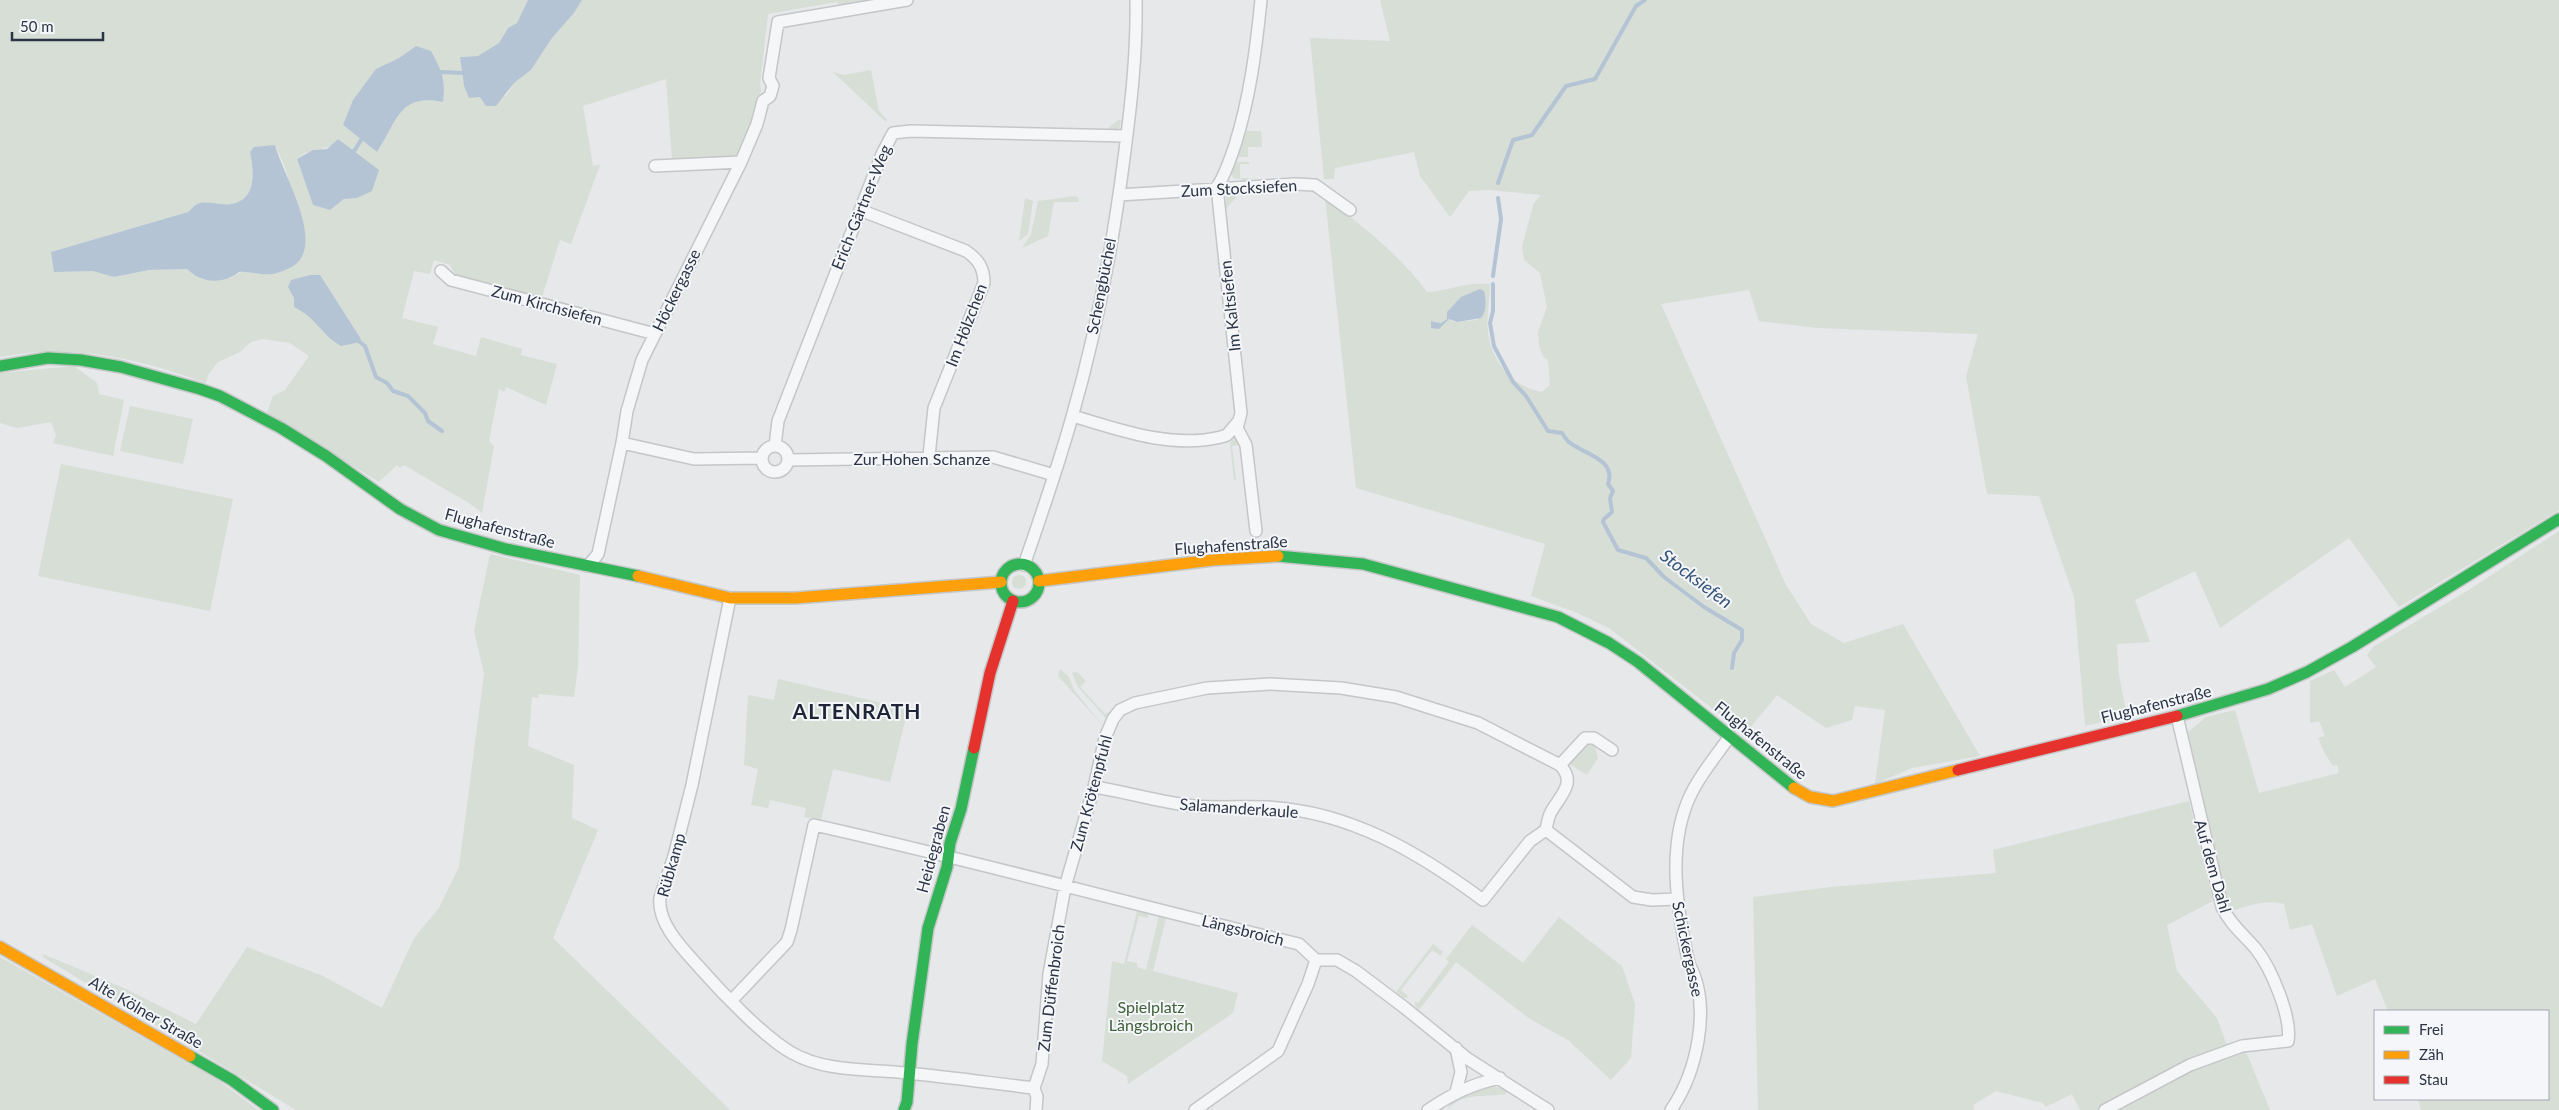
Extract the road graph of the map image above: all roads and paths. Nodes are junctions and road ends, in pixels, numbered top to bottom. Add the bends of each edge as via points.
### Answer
1 (907, 0) edge
2 (1136, 0) edge
3 (1260, 0) edge
4 (1127, 136) junction
5 (741, 162) junction
6 (655, 166) dead end
7 (1217, 188) junction
8 (1119, 195) junction
9 (860, 210) junction
10 (1350, 210) dead end
11 (441, 271) dead end
12 (655, 334) junction
13 (0, 366) edge
14 (1073, 416) junction
15 (1237, 423) junction
16 (622, 443) junction
17 (776, 446) junction
18 (930, 456) junction
19 (762, 458) junction
20 (788, 460) junction
21 (1054, 475) junction
22 (2559, 519) edge
23 (1256, 531) dead end
24 (1024, 564) junction
25 (588, 566) junction
26 (1039, 581) junction
27 (1000, 582) junction
28 (730, 598) junction
29 (1013, 601) junction
30 (2178, 716) junction
31 (1730, 736) junction
32 (1612, 750) dead end
33 (1560, 765) junction
34 (1094, 787) junction
35 (1546, 830) junction
36 (949, 856) junction
37 (1066, 887) junction
38 (1677, 899) junction
39 (0, 947) edge
40 (1316, 960) junction
41 (732, 1000) junction
42 (1456, 1048) junction
43 (909, 1073) junction
44 (1500, 1078) junction
45 (1034, 1088) junction
46 (1456, 1092) junction
47 (273, 1110) edge
48 (904, 1110) edge
49 (1036, 1110) edge
50 (1195, 1110) edge
51 (1428, 1110) edge
52 (1548, 1110) edge
53 (1671, 1110) edge
54 (2105, 1110) edge

1 - 5 street, Höckergasse via 778,22 769,78 773,86
2 - 4 street, Schengbüchel via 1137,37
3 - 7 street via 1252,82 1231,156
4 - 8 street, Schengbüchel
4 - 9 street, Erich-Gärtner-Weg via 893,133
5 - 6 street
5 - 12 street, Höckergasse
7 - 8 street, Zum Stocksiefen
7 - 10 street, Zum Stocksiefen via 1315,185
7 - 15 street, Im Kaltsiefen via 1241,413
8 - 14 street, Schengbüchel
9 - 17 street, Erich-Gärtner-Weg via 778,421
9 - 18 street, Im Hölzchen via 966,251 978,261 984,275 984,283 934,408
11 - 12 street, Zum Kirchsiefen via 451,280
12 - 16 street, Höckergasse via 632,389
13 - 25 main road, Flughafenstraße via 48,358 81,360 121,367 200,389 281,428 426,525 454,536
14 - 15 street via 1126,432 1173,440 1221,438
14 - 21 street, Schengbüchel
15 - 23 street, Im Kaltsiefen via 1238,434 1246,445
16 - 19 street via 694,459
16 - 25 street, Höckergasse via 598,554
17 - 19 street via 766,450
17 - 20 street via 783,449
18 - 20 street, Zur Hohen Schanze
18 - 21 street, Zur Hohen Schanze via 993,457
19 - 20 street, Zur Hohen Schanze via 765,468 773,472 783,470
21 - 24 street, Schengbüchel
22 - 30 main road, Flughafenstraße via 2307,672 2248,696
24 - 26 main road via 1034,570
24 - 27 main road via 1010,566
25 - 28 main road, Flughafenstraße
26 - 29 main road via 1038,588 1028,600
26 - 31 main road, Flughafenstraße via 1258,556 1294,556 1363,564 1542,611 1581,627 1638,662
27 - 28 main road, Flughafenstraße via 795,598
27 - 29 main road via 1006,596
28 - 41 street, Rübkamp via 692,784 659,903 665,921 682,947
29 - 36 main road, Heidegraben via 990,673
30 - 31 main road, Flughafenstraße via 1833,801 1799,792
30 - 54 street, Auf dem Dahl via 2222,908 2263,960 2289,1021 2288,1041 2242,1046 2190,1065
31 - 38 street, Schickergasse via 1692,793 1684,813 1678,852
32 - 33 street via 1594,738 1585,738
33 - 34 street, Zum Krötenpfuhl via 1478,723 1396,697 1341,688 1270,684 1190,690 1135,703 1120,710 1105,738
33 - 35 street via 1568,786 1550,812
34 - 35 street, Salamanderkaule via 1181,804 1266,807 1330,818 1410,850 1482,900 1530,842
34 - 37 street, Zum Krötenpfuhl
35 - 38 street via 1625,892 1643,899
36 - 37 street, Längsbroich
36 - 41 street, Längsbroich via 814,825 787,942
36 - 43 main road, Heidegraben via 925,943
37 - 40 street, Längsbroich via 1298,944
37 - 45 street, Zum Düffenbroich via 1049,974 1042,1064
38 - 53 street, Schickergasse via 1689,964 1694,973 1699,1022 1693,1060
39 - 47 main road, Alte Kölner Straße via 232,1080
40 - 42 street via 1337,960 1356,971
40 - 50 street via 1278,1052
41 - 43 street, Rübkamp via 769,1036 803,1058 840,1067
42 - 44 street
42 - 46 street via 1461,1072
43 - 45 street
43 - 48 main road, Heidegraben
44 - 46 street via 1477,1082
44 - 52 street
45 - 49 street, Zum Düffenbroich
46 - 51 street

